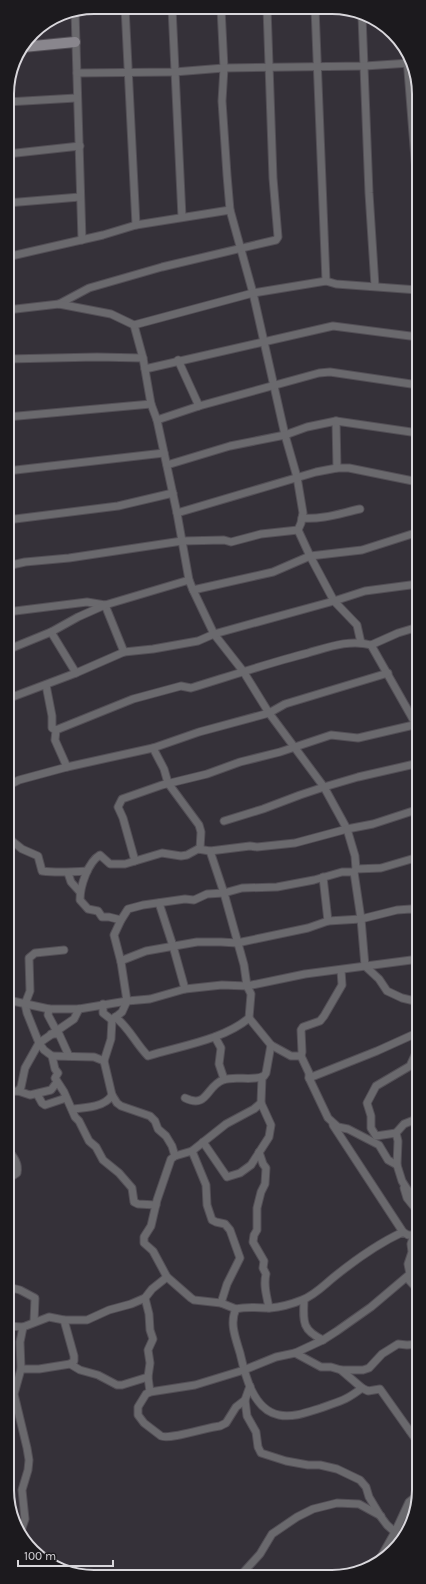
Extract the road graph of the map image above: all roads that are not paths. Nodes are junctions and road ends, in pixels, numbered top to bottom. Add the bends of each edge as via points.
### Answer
1 (125, 14) edge
2 (172, 14) edge
3 (220, 14) edge
4 (267, 14) edge
5 (315, 14) edge
6 (75, 17) edge
7 (362, 20) edge
8 (75, 42) junction
9 (29, 46) edge
10 (406, 62) edge
11 (317, 66) junction
12 (365, 66) junction
13 (224, 68) junction
14 (269, 68) junction
15 (128, 72) junction
16 (174, 72) junction
17 (409, 72) edge
18 (76, 73) junction
19 (76, 98) junction
20 (14, 102) edge
21 (412, 116) edge
22 (80, 146) junction
23 (14, 153) edge
24 (80, 197) junction
25 (14, 202) edge
26 (230, 210) junction
27 (182, 218) junction
28 (136, 225) junction
29 (82, 240) junction
30 (241, 248) junction
31 (14, 255) edge
32 (326, 281) junction
33 (375, 286) junction
34 (412, 289) edge
35 (253, 293) junction
36 (60, 304) junction
37 (14, 309) edge
38 (134, 325) junction
39 (412, 336) edge
40 (265, 342) junction
41 (143, 358) junction
42 (14, 359) edge
43 (178, 360) junction
44 (145, 369) junction
45 (412, 384) edge
46 (274, 386) junction
47 (151, 404) junction
48 (199, 406) junction
49 (14, 416) edge
50 (157, 420) junction
51 (336, 421) junction
52 (412, 432) edge
53 (285, 435) junction
54 (164, 453) junction
55 (167, 465) junction
56 (337, 468) junction
57 (14, 470) edge
58 (297, 477) junction
59 (412, 481) edge
60 (173, 493) junction
61 (360, 509) dead end
62 (177, 513) junction
63 (302, 518) junction
64 (14, 519) edge
65 (298, 530) junction
66 (412, 534) edge
67 (182, 541) junction
68 (310, 556) junction
69 (14, 564) edge
70 (189, 580) junction
71 (412, 585) edge
72 (193, 590) junction
73 (334, 601) junction
74 (105, 605) junction
75 (14, 611) edge
76 (412, 629) edge
77 (51, 632) junction
78 (214, 634) junction
79 (361, 642) junction
80 (371, 645) junction
81 (14, 647) edge
82 (124, 652) junction
83 (243, 671) junction
84 (76, 673) junction
85 (388, 673) junction
86 (46, 685) junction
87 (14, 696) edge
88 (269, 713) junction
89 (412, 715) edge
90 (412, 727) edge
91 (56, 730) junction
92 (295, 746) junction
93 (153, 748) junction
94 (412, 764) edge
95 (67, 767) junction
96 (14, 783) edge
97 (168, 783) junction
98 (324, 787) junction
99 (412, 811) edge
100 (224, 821) dead end
101 (347, 829) junction
102 (14, 843) edge
103 (200, 849) junction
104 (210, 851) junction
105 (412, 859) edge
106 (135, 861) junction
107 (355, 870) junction
108 (87, 871) junction
109 (68, 873) junction
110 (323, 877) junction
111 (80, 892) junction
112 (224, 893) junction
113 (159, 903) junction
114 (412, 909) edge
115 (361, 919) junction
116 (120, 920) junction
117 (328, 921) junction
118 (237, 943) junction
119 (173, 946) junction
120 (64, 950) dead end
121 (412, 960) edge
122 (121, 962) junction
123 (365, 966) junction
124 (341, 970) junction
125 (248, 986) junction
126 (185, 989) junction
127 (127, 1000) junction
128 (412, 1000) edge
129 (14, 1001) edge
130 (25, 1004) junction
131 (103, 1004) junction
132 (49, 1009) junction
133 (79, 1009) junction
134 (249, 1018) junction
135 (114, 1019) junction
136 (53, 1032) junction
137 (412, 1035) edge
138 (215, 1037) junction
139 (39, 1043) junction
140 (271, 1045) junction
141 (52, 1056) junction
142 (69, 1056) junction
143 (301, 1056) junction
144 (104, 1061) junction
145 (412, 1062) edge
146 (262, 1077) junction
147 (309, 1078) junction
148 (224, 1080) junction
149 (57, 1082) junction
150 (14, 1091) edge
151 (18, 1091) junction
152 (37, 1094) junction
153 (112, 1094) junction
154 (66, 1098) junction
155 (185, 1098) dead end
156 (261, 1103) junction
157 (72, 1109) junction
158 (412, 1121) edge
159 (332, 1123) junction
160 (396, 1133) junction
161 (203, 1142) junction
162 (192, 1151) junction
163 (259, 1152) junction
164 (175, 1156) junction
165 (14, 1157) edge
166 (397, 1165) junction
167 (14, 1175) edge
168 (402, 1181) junction
169 (412, 1195) edge
170 (412, 1204) edge
171 (156, 1205) junction
172 (403, 1232) junction
173 (412, 1234) edge
174 (411, 1244) edge
175 (167, 1277) junction
176 (407, 1278) junction
177 (412, 1283) edge
178 (14, 1288) edge
179 (145, 1298) junction
180 (304, 1300) junction
181 (221, 1303) junction
182 (269, 1308) junction
183 (236, 1309) junction
184 (64, 1320) junction
185 (34, 1322) junction
186 (14, 1326) edge
187 (23, 1327) junction
188 (323, 1340) junction
189 (412, 1345) edge
190 (295, 1353) junction
191 (70, 1364) junction
192 (21, 1369) junction
193 (244, 1370) junction
194 (341, 1370) junction
195 (148, 1377) junction
196 (250, 1386) junction
197 (362, 1388) junction
198 (150, 1392) junction
199 (14, 1394) edge
200 (14, 1394) edge
201 (245, 1400) junction
202 (410, 1431) joint
203 (412, 1434) edge
204 (411, 1500) edge
205 (381, 1516) junction
206 (22, 1527) edge
207 (395, 1532) junction
208 (385, 1550) edge
209 (245, 1570) edge

1 - 15 street
2 - 16 street
3 - 13 street
4 - 14 street
5 - 11 street
6 - 8 street
7 - 12 street
8 - 9 street
8 - 18 street
10 - 12 street
11 - 12 street
11 - 14 street
11 - 32 street
12 - 33 street
13 - 14 street
13 - 16 street
13 - 26 street via 222,101
14 - 30 street via 278,237 273,241
15 - 16 street
15 - 18 street
15 - 28 street
16 - 27 street
17 - 21 street
18 - 19 street
19 - 20 street
19 - 22 street
22 - 23 street
22 - 24 street
24 - 25 street
24 - 29 street
26 - 27 street
26 - 30 street
27 - 28 street
28 - 29 street
29 - 31 street
30 - 35 street
30 - 36 street via 90,288
32 - 33 street
32 - 35 street
33 - 34 street
35 - 38 street
35 - 40 street
36 - 37 street
36 - 38 street via 111,314
38 - 41 street
39 - 40 street via 333,326
40 - 43 street
40 - 46 street
41 - 42 street
41 - 44 street
43 - 44 street
43 - 48 street
44 - 47 street
45 - 46 street via 330,372
46 - 48 street
46 - 53 street
47 - 49 street
47 - 50 street
48 - 50 street
50 - 54 street
51 - 52 street
51 - 53 street
51 - 56 street
53 - 55 street via 230,446
53 - 58 street
54 - 55 street
54 - 57 street
55 - 60 street
56 - 58 street
56 - 59 street via 349,468
58 - 62 street
58 - 63 street
60 - 62 street
60 - 64 street via 118,506
61 - 63 street via 312,519
62 - 67 street
63 - 65 street
65 - 67 street via 261,534 230,542
65 - 68 street
66 - 68 street via 362,550
67 - 69 street
67 - 70 street
68 - 72 street via 273,572
68 - 73 street
70 - 72 street
70 - 74 street
71 - 73 street via 365,591
72 - 78 street
73 - 78 street
73 - 79 street via 357,625
74 - 75 street via 87,602
74 - 77 street
74 - 82 street
76 - 80 street
77 - 81 street
77 - 84 street
78 - 82 street via 198,641
78 - 83 street
79 - 80 street
79 - 83 street via 346,643
80 - 85 street
82 - 84 street
83 - 88 street
83 - 91 street via 191,688 181,686 133,699
84 - 86 street
85 - 88 street via 284,704
85 - 89 street
86 - 87 street
86 - 91 street via 52,728
88 - 92 street
88 - 93 street via 199,732
90 - 92 street via 358,738 331,735
91 - 95 street via 55,740
92 - 97 street via 207,774
92 - 98 street
93 - 95 street
93 - 97 street
94 - 98 street
95 - 96 street
97 - 103 street via 199,825
97 - 106 street via 122,799 118,807
98 - 100 street
98 - 101 street
99 - 101 street via 373,824
101 - 104 street via 295,843
101 - 107 street via 355,856
102 - 109 street via 38,856 42,871
103 - 104 street
103 - 106 street via 181,856 162,853
104 - 112 street
105 - 107 street via 381,868
106 - 108 street via 110,864 100,855
107 - 110 street
107 - 115 street
108 - 109 street
108 - 111 street
109 - 111 street via 70,882
110 - 112 street via 277,887 254,887
110 - 117 street
111 - 116 street via 80,900 88,908 98,911 102,917
112 - 113 street via 207,894 194,900
112 - 118 street
113 - 116 street via 128,910
113 - 119 street
114 - 115 street via 397,910
115 - 117 street
115 - 123 street
116 - 122 street via 114,935
117 - 118 street via 308,928
118 - 119 street via 196,942
118 - 125 street
119 - 122 street via 146,951
119 - 126 street
120 - 130 street via 31,955 30,991
121 - 123 street
122 - 127 street
123 - 124 street
123 - 128 street via 387,991
124 - 125 street via 305,974
124 - 143 street via 342,985 324,1016 320,1021 301,1030
125 - 126 street via 222,985
125 - 134 street via 251,994
126 - 127 street via 150,999
127 - 131 street
127 - 135 street via 122,1012
129 - 130 street
130 - 132 street
130 - 139 street
131 - 133 street
131 - 135 street via 103,1014
132 - 133 street
132 - 136 street via 48,1015
133 - 136 street via 74,1019
134 - 138 street via 243,1024
134 - 140 street
135 - 138 street via 122,1022 148,1056
135 - 144 street
136 - 139 street
136 - 142 street via 59,1034
137 - 147 street
138 - 148 street via 221,1048 219,1064
139 - 141 street
139 - 151 street via 25,1068
140 - 143 street via 291,1056
140 - 146 street via 266,1073
141 - 142 street
141 - 149 street via 58,1074 55,1078
142 - 144 street via 94,1057
143 - 147 street
144 - 153 street
145 - 160 street via 410,1066 376,1086 367,1103 371,1128 376,1136
146 - 148 street
146 - 156 street
147 - 159 street
148 - 155 street via 214,1084 210,1093 199,1101
149 - 152 street via 51,1090
149 - 154 street
150 - 151 street
151 - 152 street via 30,1096
152 - 154 street via 45,1105
153 - 157 street via 108,1101 86,1108
153 - 164 street via 121,1106 150,1116 158,1130 166,1136
154 - 157 street
156 - 161 street via 226,1124
156 - 163 street via 272,1124 269,1137
157 - 171 street via 89,1141 96,1147 103,1160 130,1185 134,1202
158 - 160 street via 404,1124
159 - 166 street via 379,1145 388,1160
159 - 172 street
160 - 166 street
161 - 162 street
161 - 163 street via 227,1177 240,1173 251,1165
162 - 164 street
162 - 181 street via 206,1185 207,1205 212,1220 225,1224 230,1230 240,1258
163 - 182 street via 262,1164 266,1168 266,1175 257,1208 257,1230 253,1242 264,1261 265,1291
164 - 171 street via 169,1161
165 - 167 street via 18,1168
166 - 168 street
168 - 169 street
168 - 170 street via 407,1198
171 - 175 street via 144,1243 153,1251
172 - 173 street via 408,1235
172 - 180 street via 359,1258
174 - 176 street via 412,1252 408,1264 410,1274
175 - 179 street
175 - 181 street via 194,1300
176 - 177 street
176 - 188 street
178 - 185 street via 35,1298
179 - 184 street via 87,1320
179 - 195 street via 153,1338 148,1350
180 - 182 street
180 - 188 street via 307,1329
181 - 183 street
182 - 183 street via 248,1306
183 - 193 street via 233,1323
184 - 185 street via 50,1317
184 - 191 street via 74,1356 74,1361
185 - 187 street
186 - 187 street
187 - 192 street via 20,1342
188 - 190 street
189 - 194 street via 398,1344 382,1354 369,1368
190 - 193 street
190 - 194 street via 321,1367
191 - 192 street
191 - 195 street via 122,1386
192 - 199 street
193 - 196 street
193 - 198 street via 195,1385
194 - 197 street
195 - 198 street
196 - 197 street via 262,1405 278,1415 306,1414 344,1401
196 - 201 street
197 - 202 street via 368,1391 380,1388
198 - 201 street via 138,1407 138,1415 144,1424 163,1438 220,1426 226,1423 236,1407
200 - 206 street via 29,1460 22,1490 25,1519
201 - 205 street via 247,1416 256,1432 258,1447 262,1453 286,1461 337,1469 360,1480
202 - 203 street
204 - 207 street
205 - 207 street
205 - 209 street via 359,1504 337,1504 314,1509 272,1534 260,1554
207 - 208 street

